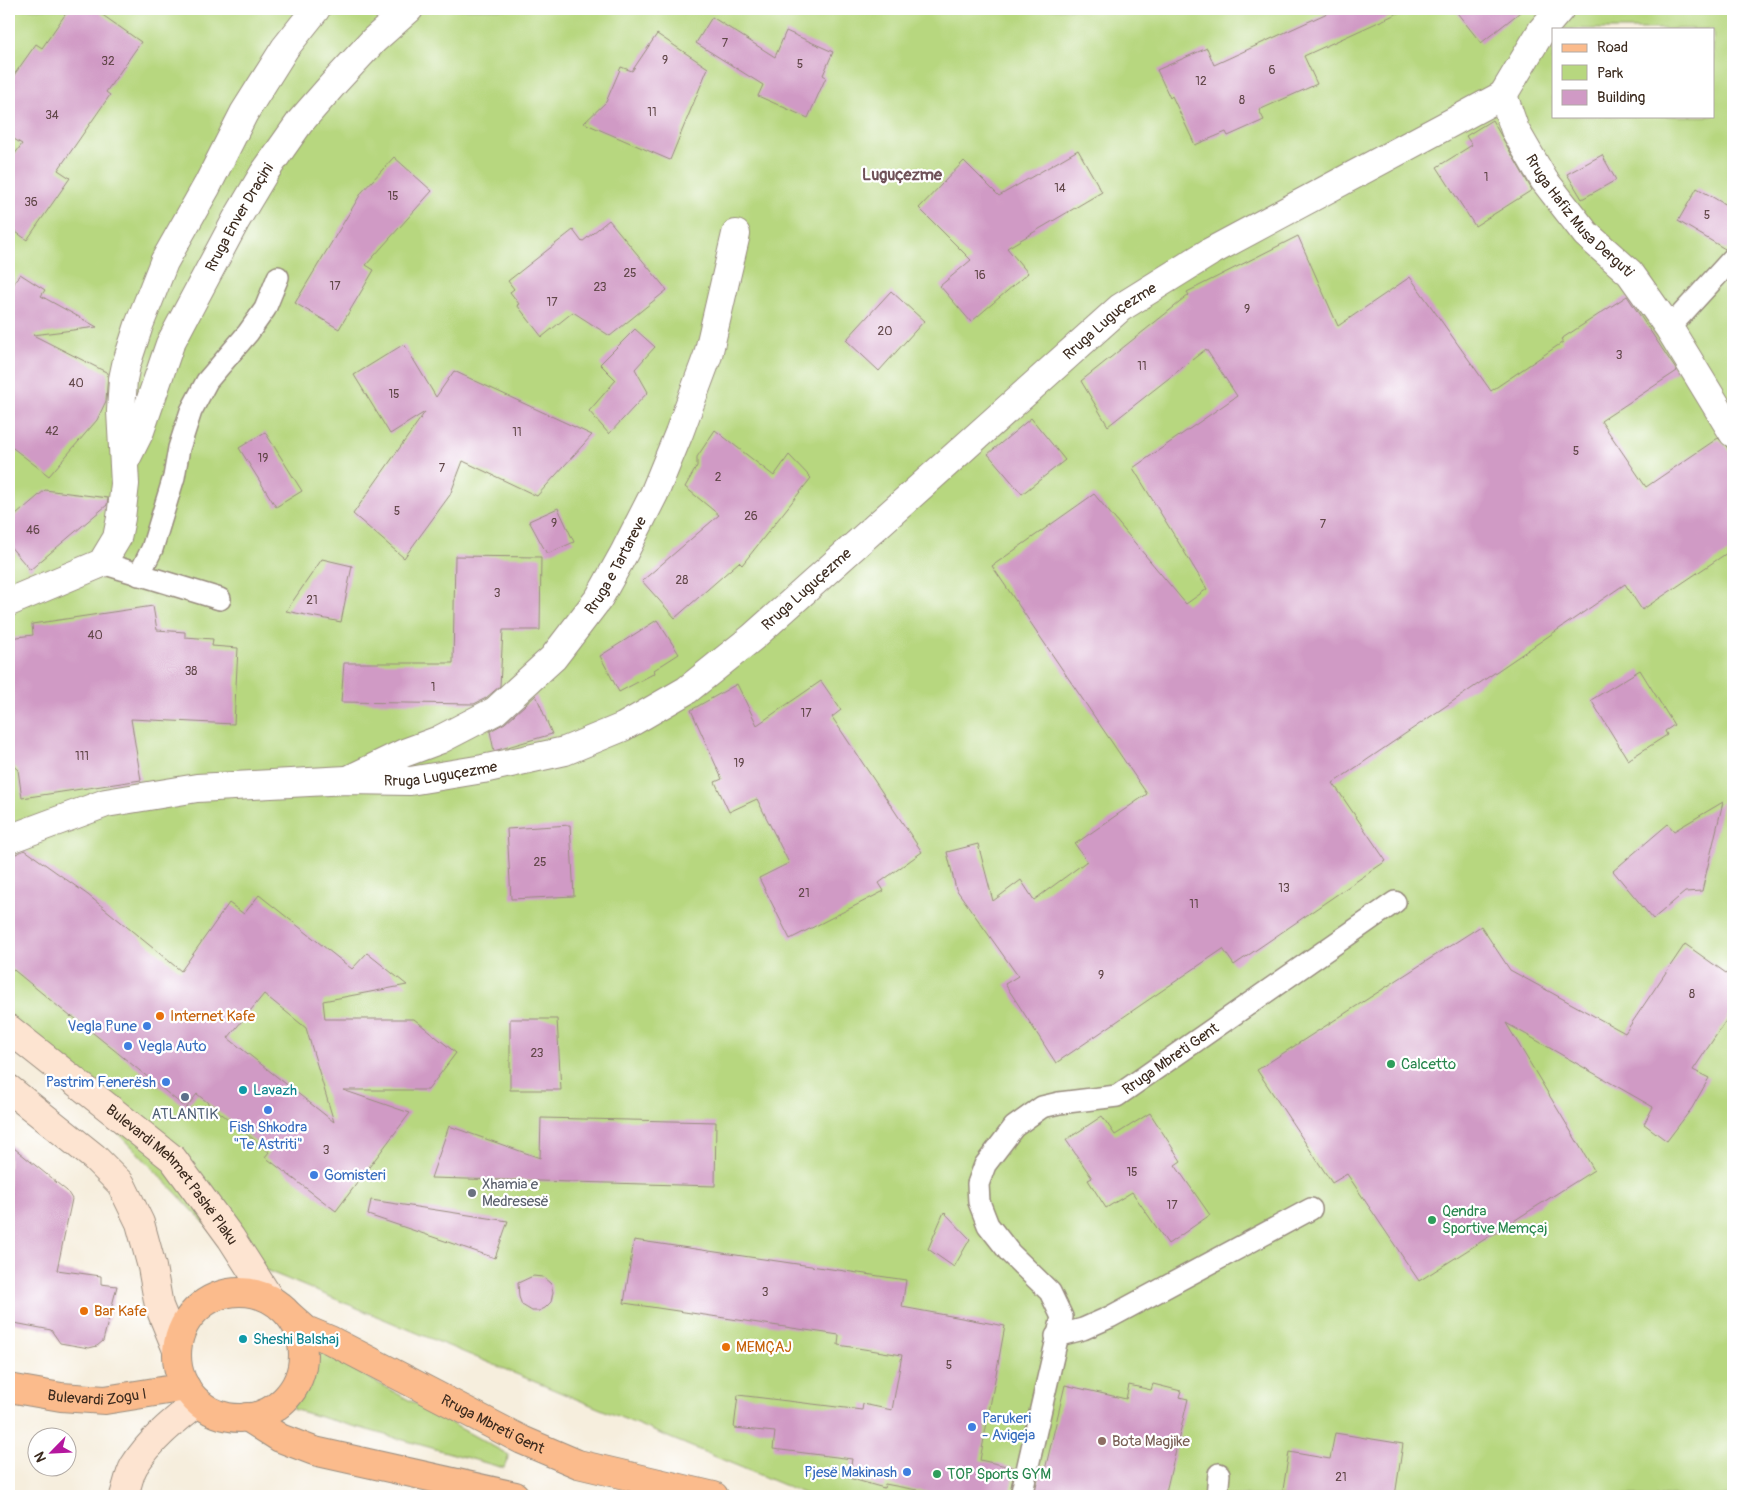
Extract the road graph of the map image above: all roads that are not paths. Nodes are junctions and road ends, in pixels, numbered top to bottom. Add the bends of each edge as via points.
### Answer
1 (316, 9) edge
2 (409, 9) edge
3 (1560, 9) edge
4 (1503, 95) junction
5 (736, 234) dead end
6 (1733, 258) edge
7 (278, 277) dead end
8 (1669, 328) junction
9 (1733, 432) edge
10 (124, 462) junction
11 (102, 563) junction
12 (139, 575) junction
13 (220, 600) dead end
14 (9, 602) edge
15 (347, 780) junction
16 (9, 840) edge
17 (1396, 902) dead end
18 (9, 1029) edge
19 (9, 1089) edge
20 (1311, 1208) dead end
21 (280, 1307) junction
22 (1056, 1336) junction
23 (177, 1350) junction
24 (9, 1388) edge
25 (192, 1394) junction
26 (247, 1418) junction
27 (1219, 1474) dead end
28 (124, 1496) edge
29 (515, 1496) edge
30 (714, 1496) edge
31 (1021, 1496) edge
32 (1217, 1496) edge

1 - 10 street via 284,48 255,94 164,262 139,325 123,379
2 - 10 street, Rruga Enver Draçini via 374,40 300,122 264,173 170,344 140,431
3 - 4 street via 1542,30
4 - 8 street, Rruga Hafiz Musa Derguti via 1515,130 1544,180 1586,234 1630,273
4 - 15 street, Rruga Luguçezme via 1210,252 1120,308 753,637 687,690 623,727 565,751 410,781
5 - 15 street, Rruga e Tartareve via 708,355 680,433 654,494 599,598 553,658 495,711 440,740
6 - 8 lane
7 - 12 lane via 265,309 207,381 190,411 152,549
8 - 9 street, Rruga Hafiz Musa Derguti
10 - 11 street via 126,484 117,538
11 - 12 lane
11 - 14 street
12 - 13 lane
15 - 16 street, Rruga Luguçezme via 197,788 106,803
17 - 22 lane, Rruga Mbreti Gent via 1117,1096 1042,1107 1014,1127 985,1164 978,1184 979,1202 988,1225 1010,1253 1050,1292 1062,1317
18 - 21 main road, Bulevardi Mehmet Pashë Plaku via 173,1159
19 - 23 main road via 94,1157 121,1184 140,1223 159,1306
20 - 22 lane via 1110,1317
21 - 23 main road via 250,1292 229,1292 209,1299 192,1312 182,1330
21 - 26 main road via 299,1332 303,1350 301,1370 294,1388 282,1402
21 - 30 main road, Rruga Mbreti Gent via 306,1330 538,1447 578,1464
22 - 31 lane, Rruga Mbreti Gent
23 - 25 main road via 178,1369
24 - 25 main road, Bulevardi Zogu I via 105,1400
25 - 26 main road via 213,1412
25 - 28 main road via 133,1468
26 - 29 main road via 280,1438 314,1451
27 - 32 lane

